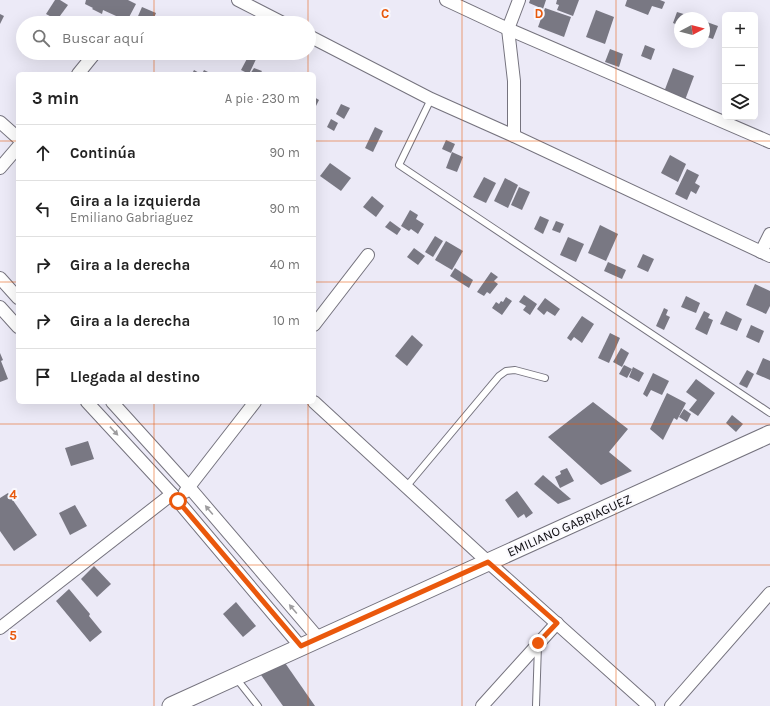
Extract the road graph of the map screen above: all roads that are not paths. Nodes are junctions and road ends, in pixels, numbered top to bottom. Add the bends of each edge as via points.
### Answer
1 (238, 0) edge
2 (446, 0) edge
3 (519, 0) edge
4 (269, 16) edge
5 (508, 29) junction
6 (316, 40) edge
7 (89, 60) edge
8 (80, 72) edge
9 (431, 100) junction
10 (0, 122) edge
11 (16, 136) edge
12 (514, 136) junction
13 (770, 142) edge
14 (16, 149) edge
15 (0, 168) edge
16 (770, 234) edge
17 (766, 254) edge
18 (368, 255) dead end
19 (0, 278) edge
20 (16, 296) edge
21 (0, 307) edge
22 (316, 322) edge
23 (16, 325) edge
24 (545, 378) dead end
25 (89, 404) edge
26 (114, 404) edge
27 (253, 404) edge
28 (316, 404) edge
29 (770, 413) edge
30 (770, 434) edge
31 (189, 487) junction
32 (406, 487) junction
33 (175, 497) junction
34 (488, 562) junction
35 (770, 593) edge
36 (557, 623) junction
37 (0, 628) edge
38 (318, 639) junction
39 (538, 643) junction
40 (301, 646) junction
41 (235, 677) junction
42 (171, 706) edge
43 (258, 706) edge
44 (482, 706) edge
45 (536, 706) edge
46 (649, 706) edge
47 (671, 706) edge

1 - 4 street
2 - 5 street
3 - 5 street
5 - 12 street via 514,80
5 - 13 street
6 - 9 street
7 - 8 street
9 - 12 street
9 - 29 lane via 399,165
10 - 11 street
12 - 17 street
14 - 15 street
16 - 17 street
18 - 22 street
19 - 20 street
21 - 23 street
24 - 32 lane via 515,370 499,376
25 -> 33 street
26 - 31 street
27 - 31 street
28 - 32 street
30 - 34 main road, EMILIANO GABRIAGUEZ
31 - 33 street
38 -> 31 street
32 - 34 street
33 - 37 street
33 - 40 street
34 - 36 street
34 - 38 main road, EMILIANO GABRIAGUEZ
35 - 47 street
36 - 39 street
36 - 46 street
38 - 40 main road, EMILIANO GABRIAGUEZ
39 - 44 street
39 - 45 lane
40 - 41 main road, EMILIANO GABRIAGUEZ
41 - 42 main road, EMILIANO GABRIAGUEZ
41 - 43 lane

